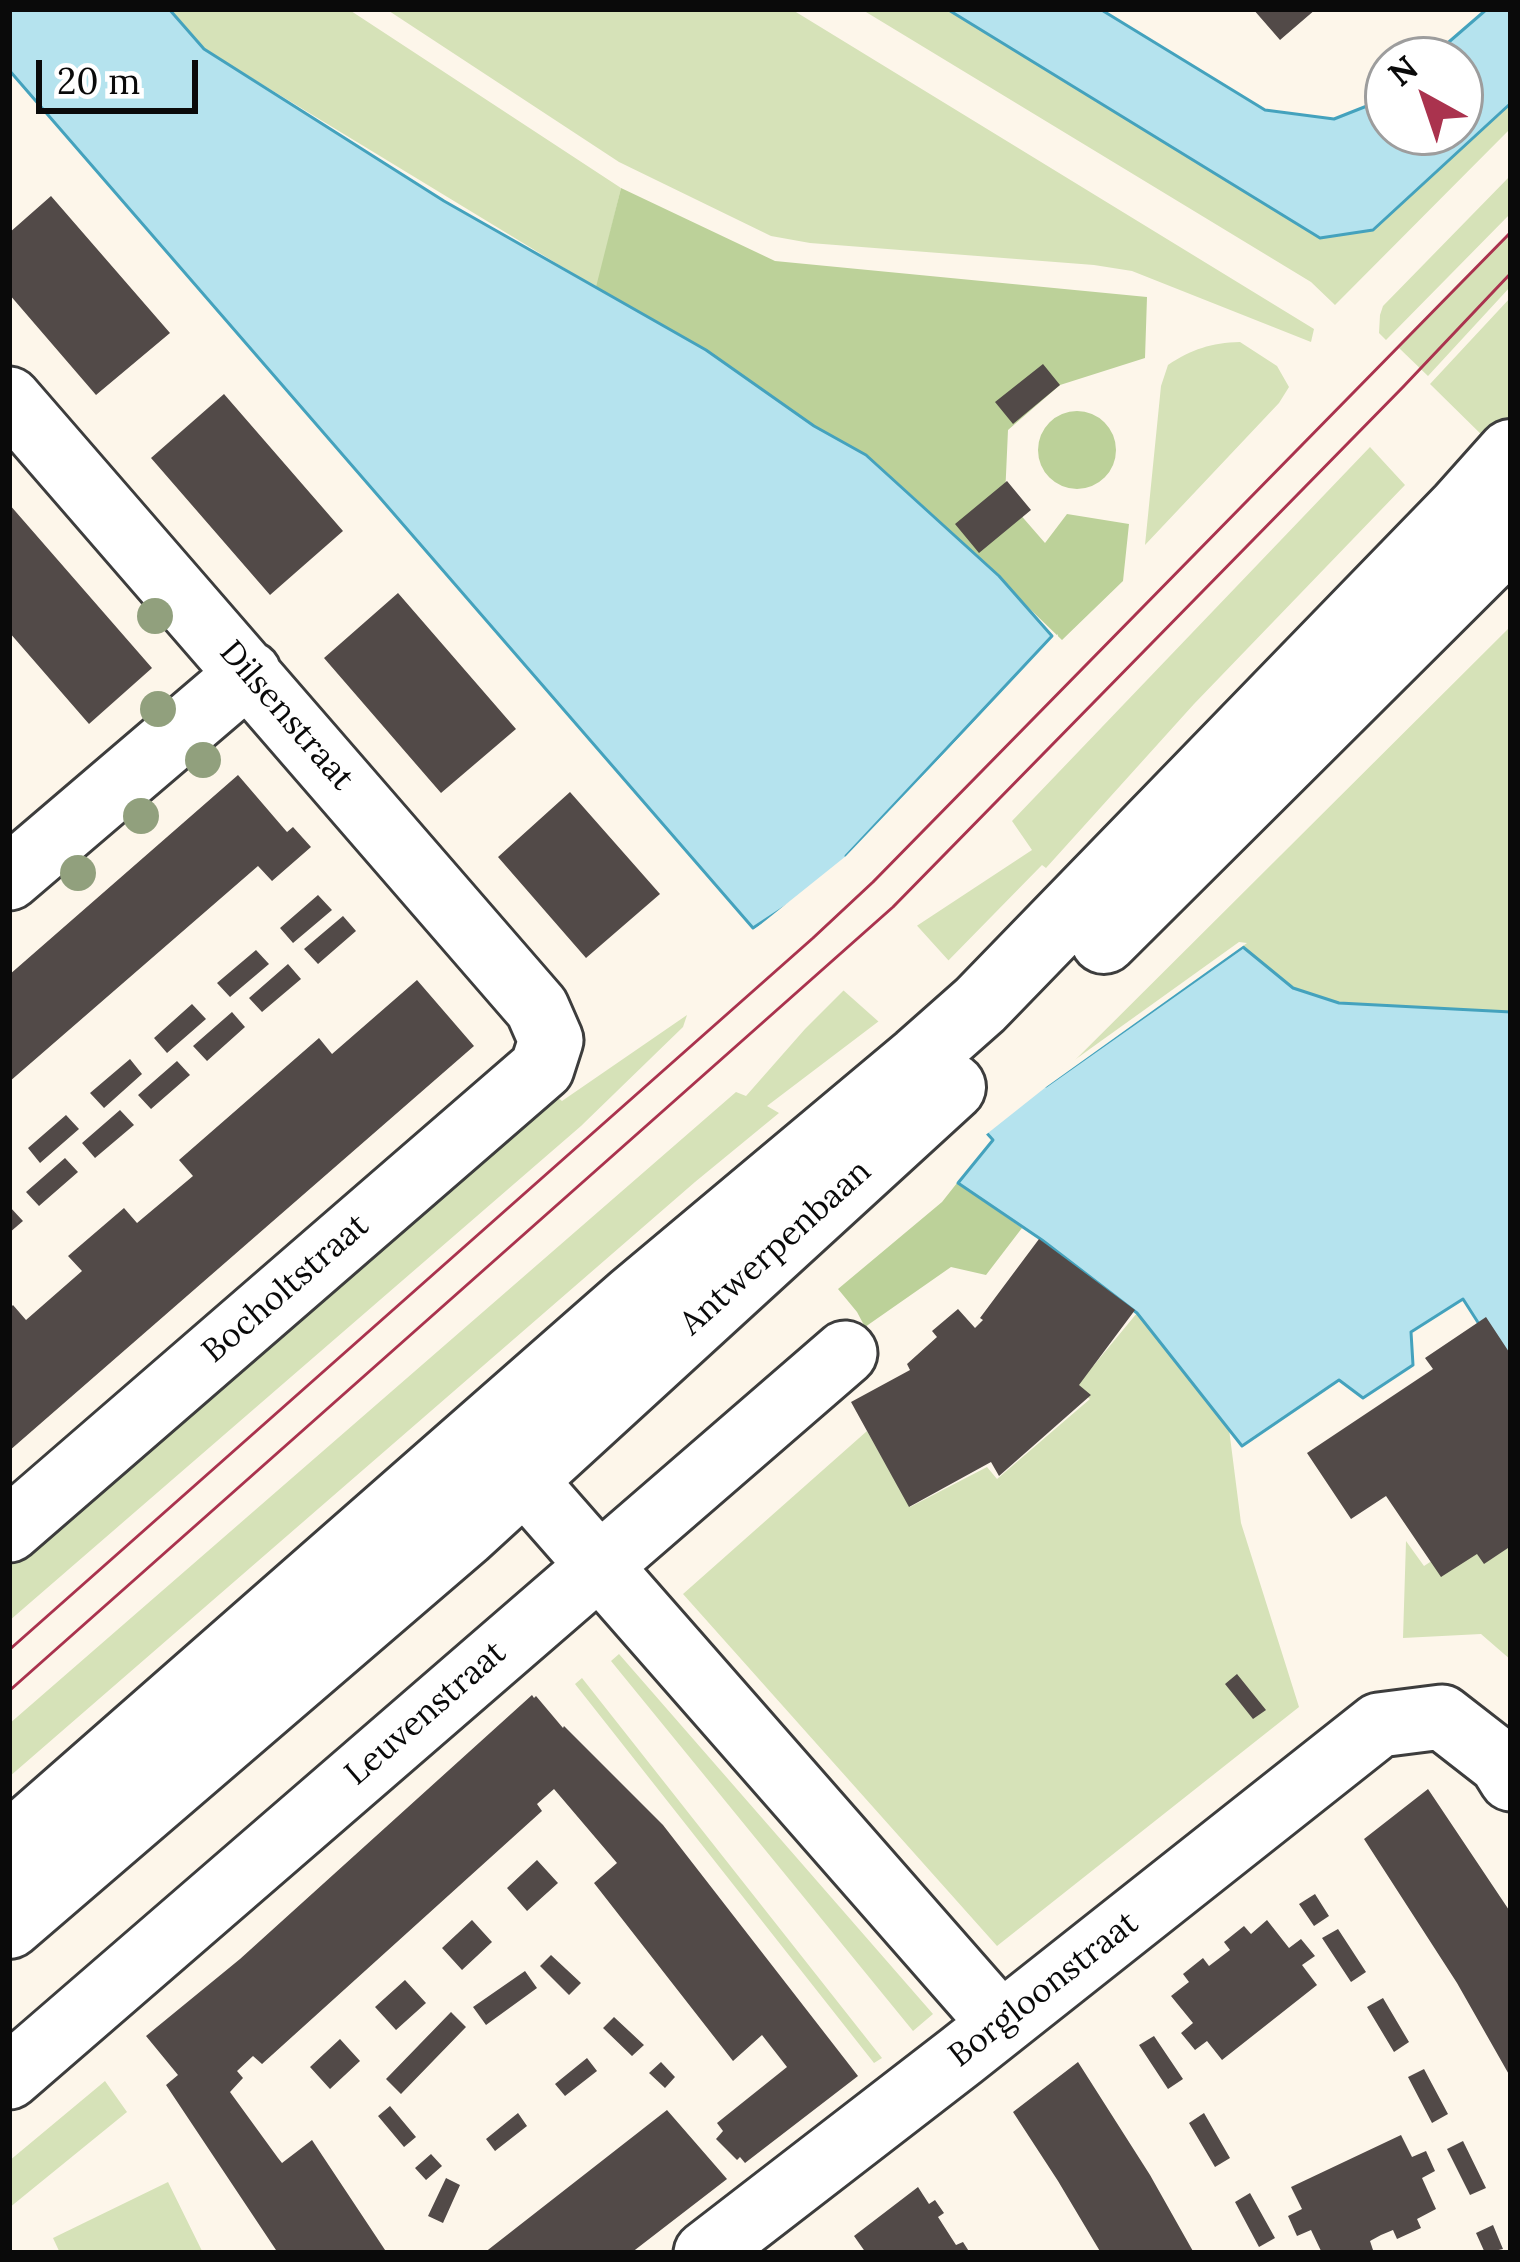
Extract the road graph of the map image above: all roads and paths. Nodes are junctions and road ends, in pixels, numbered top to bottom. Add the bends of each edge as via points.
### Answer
1 (9, 399) edge
2 (1505, 488) edge
3 (249, 673) junction
4 (9, 878) edge
5 (551, 1040) joint
6 (845, 1353) dead end
7 (503, 1456) junction
8 (9, 1530) edge
9 (604, 1569) junction
10 (1511, 1780) edge
11 (9, 1847) edge
12 (9, 1925) edge
13 (1001, 2024) junction
14 (9, 2077) edge
15 (706, 2253) edge

1 - 3 street, Dilsenstraat
2 - 7 street, Antwerpenbaan via 993,1021
3 - 4 street
3 - 5 street, Dilsenstraat via 537,1008
5 - 8 street, Bocholtstraat via 542,1068
6 - 9 street, Leuvenstraat
7 - 9 street
7 - 11 street, Antwerpenbaan
7 - 12 street, Antwerpenbaan via 465,1533
9 - 13 street
9 - 14 street, Leuvenstraat via 525,1628
10 - 13 street, Borgloonstraat via 1442,1717 1379,1725
13 - 15 street, Borgloonstraat

